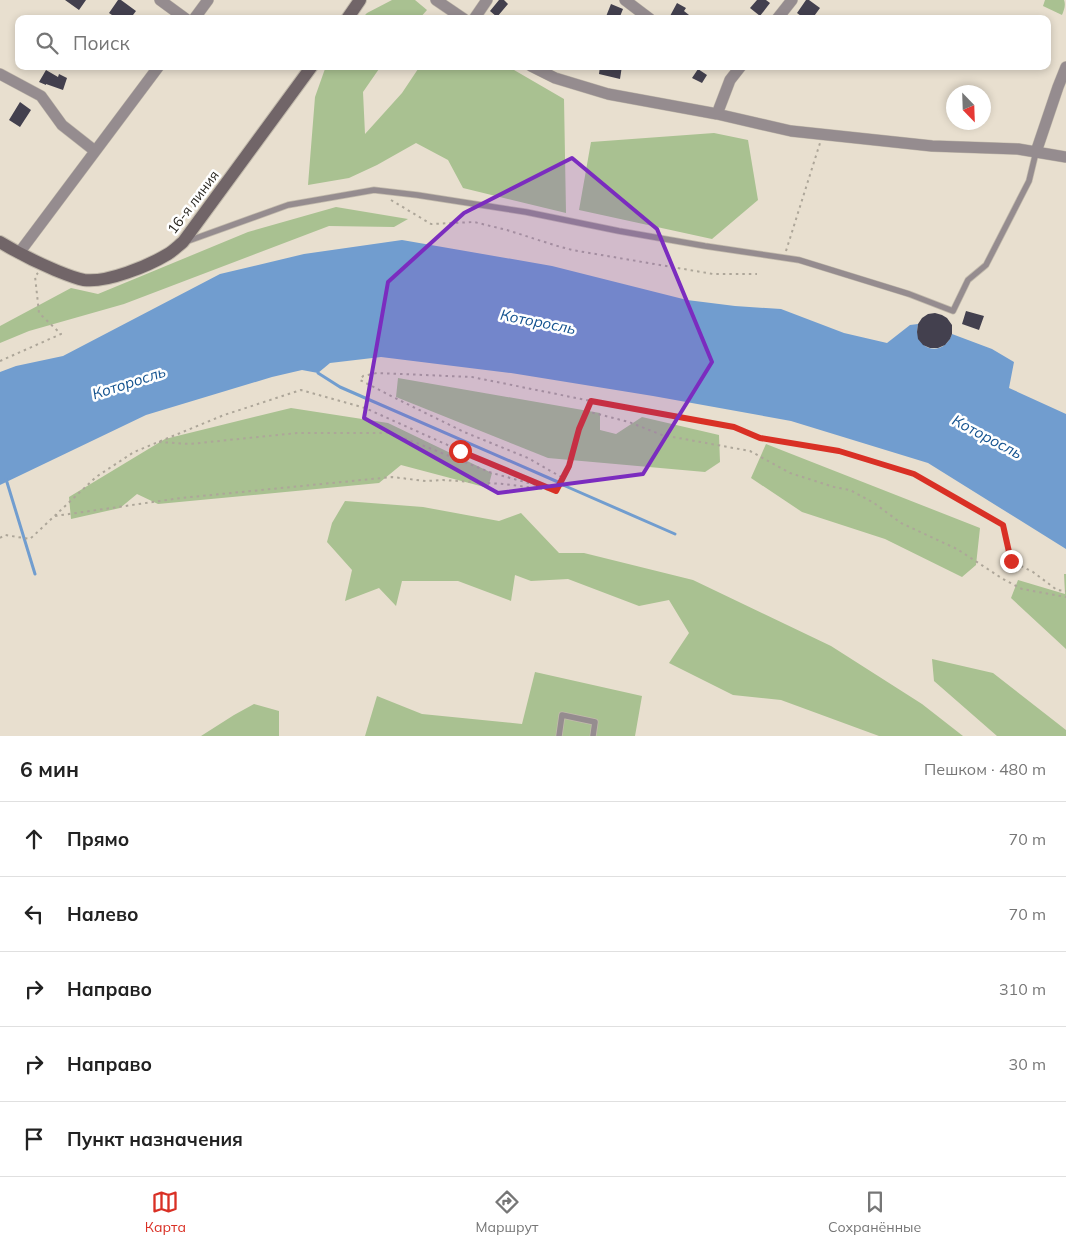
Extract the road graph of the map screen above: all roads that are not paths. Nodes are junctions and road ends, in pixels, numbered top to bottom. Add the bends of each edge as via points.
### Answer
1 (160, 0) edge
2 (208, 0) edge
3 (360, 0) edge
4 (436, 0) edge
5 (487, 0) edge
6 (625, 0) edge
7 (792, 0) edge
8 (181, 15) edge
9 (197, 15) edge
10 (349, 15) edge
11 (458, 15) edge
12 (477, 15) edge
13 (645, 15) edge
14 (780, 15) edge
15 (1066, 67) edge
16 (156, 70) edge
17 (309, 70) edge
18 (539, 70) edge
19 (738, 70) edge
20 (0, 74) edge
21 (717, 114) junction
22 (96, 151) junction
23 (1036, 152) junction
24 (1066, 156) edge
25 (0, 242) edge
26 (183, 242) junction
27 (19, 254) junction
28 (559, 736) edge
29 (594, 736) edge

1 - 8 street
2 - 9 street
3 - 10 street
4 - 11 street
5 - 12 street
6 - 13 street
7 - 14 street
15 - 23 street
16 - 22 street
17 - 26 street, 16-я линия
18 - 21 street via 608,94
19 - 21 street via 730,80
20 - 22 street via 41,96 62,125
21 - 23 street via 791,131 932,146
22 - 27 street
23 - 24 street
23 - 26 lane via 1029,181 986,266 968,280 954,310 799,260 696,245 517,211 374,190 288,204
25 - 27 street, 16-я линия
26 - 27 street, 16-я линия via 168,254 141,267 102,279 86,280 71,276
28 - 29 lane via 562,715 595,722

